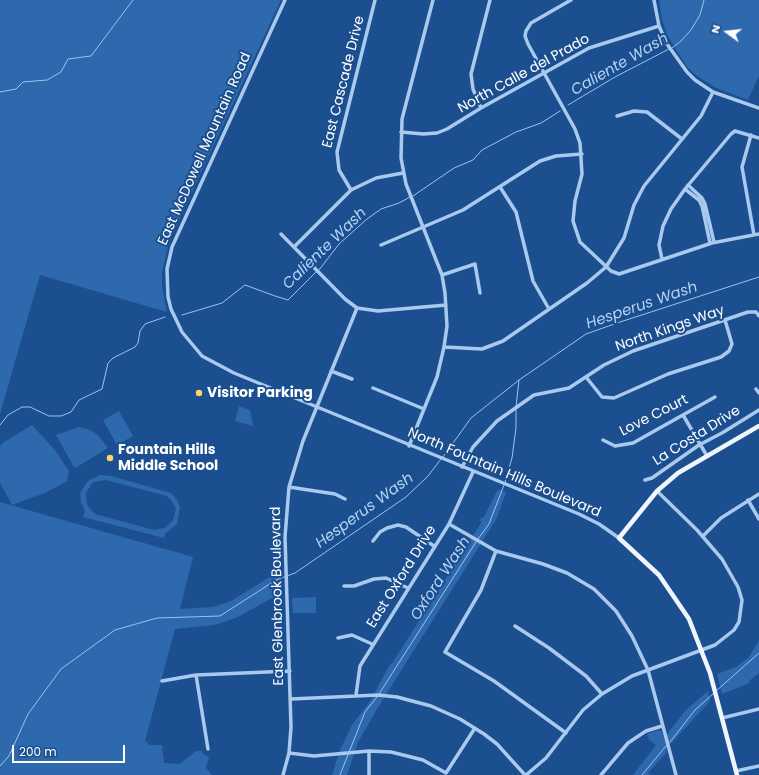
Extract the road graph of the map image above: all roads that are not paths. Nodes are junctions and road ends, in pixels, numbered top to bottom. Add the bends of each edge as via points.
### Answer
1 (285, 0) edge
2 (375, 0) edge
3 (433, 0) edge
4 (490, 0) edge
5 (571, 0) edge
6 (654, 0) edge
7 (658, 26) junction
8 (544, 73) junction
9 (713, 92) junction
10 (481, 108) junction
11 (759, 108) edge
12 (617, 116) dead end
13 (400, 132) junction
14 (751, 135) junction
15 (759, 138) edge
16 (682, 139) junction
17 (582, 154) junction
18 (403, 173) junction
19 (500, 187) junction
20 (687, 187) junction
21 (351, 190) junction
22 (424, 228) junction
23 (280, 234) dead end
24 (759, 234) edge
25 (754, 235) junction
26 (712, 243) junction
27 (382, 245) dead end
28 (294, 247) junction
29 (662, 259) junction
30 (606, 267) junction
31 (442, 275) junction
32 (480, 293) dead end
33 (446, 305) junction
34 (357, 308) junction
35 (549, 309) junction
36 (758, 314) edge
37 (725, 320) junction
38 (444, 347) junction
39 (331, 371) junction
40 (239, 375) joint
41 (586, 377) junction
42 (352, 379) dead end
43 (373, 388) dead end
44 (756, 389) dead end
45 (759, 393) edge
46 (715, 397) dead end
47 (317, 407) junction
48 (424, 409) junction
49 (759, 410) edge
50 (682, 415) junction
51 (759, 426) edge
52 (603, 440) dead end
53 (699, 445) junction
54 (409, 446) junction
55 (707, 456) junction
56 (462, 468) junction
57 (473, 472) junction
58 (645, 480) dead end
59 (289, 486) junction
60 (657, 491) junction
61 (759, 494) edge
62 (344, 499) dead end
63 (748, 500) junction
64 (759, 518) edge
65 (449, 524) junction
66 (703, 536) junction
67 (619, 538) junction
68 (373, 541) dead end
69 (434, 546) junction
70 (496, 551) junction
71 (344, 586) dead end
72 (408, 588) junction
73 (515, 626) dead end
74 (338, 638) dead end
75 (372, 644) junction
76 (702, 650) junction
77 (648, 670) junction
78 (290, 671) junction
79 (196, 675) junction
80 (162, 681) dead end
81 (602, 694) junction
82 (356, 695) junction
83 (291, 699) junction
84 (759, 709) edge
85 (722, 718) junction
86 (662, 726) junction
87 (475, 728) junction
88 (566, 733) junction
89 (208, 750) dead end
90 (369, 751) junction
91 (289, 753) junction
92 (759, 766) edge
93 (736, 773) edge
94 (283, 775) edge
95 (369, 775) edge
96 (525, 775) edge
97 (601, 775) edge
98 (676, 775) edge

1 - 40 street, East McDowell Mountain Road via 176,236 167,269 170,309 182,332 202,356
2 - 21 street, East Cascade Drive via 337,152 339,170
3 - 13 street
4 - 10 street via 471,74 473,90
5 - 8 street via 531,23 526,31 528,44
6 - 7 street
7 - 8 street, North Calle del Prado via 589,48
7 - 9 street via 680,64 695,80
8 - 10 street, North Calle del Prado
8 - 17 street via 578,135
9 - 11 street
9 - 16 street via 700,116
10 - 13 street, North Calle del Prado via 437,133
12 - 16 street via 634,110 647,112
13 - 18 street
14 - 15 street
14 - 20 street via 735,131 731,134
14 - 25 street via 742,167
16 - 30 street via 640,193 624,238
17 - 19 street via 556,156 540,161
17 - 30 street via 582,174 573,212 574,228 582,245
18 - 21 street via 376,178
18 - 22 street
19 - 22 street via 463,210
19 - 35 street via 516,212 533,281
20 - 26 street via 702,206
20 - 29 street via 671,209 663,226 659,245
21 - 28 street
22 - 27 street
22 - 31 street
23 - 28 street
24 - 25 street
25 - 26 street
26 - 29 street
28 - 34 street
29 - 30 street via 619,274
30 - 35 street
31 - 32 street via 475,264
31 - 33 street
33 - 34 street via 378,311
33 - 38 street
34 - 39 street, East Glenbrook Boulevard
35 - 38 street via 491,347 476,350
36 - 37 street, North Kings Way via 748,312
37 - 41 street, North Kings Way via 622,355
37 - 41 street via 732,344 729,351 721,357 668,374 614,398 602,397
38 - 48 street via 437,377
39 - 42 street
39 - 47 street, East Glenbrook Boulevard
40 - 47 street, North Fountain Hills Boulevard
41 - 56 street, North Kings Way via 564,390 538,393 497,421 473,447
43 - 48 street
44 - 45 street
46 - 50 street, Love Court
47 - 54 street, North Fountain Hills Boulevard
47 - 59 street, East Glenbrook Boulevard
48 - 54 street
49 - 53 street, La Costa Drive
50 - 52 street, Love Court via 627,445 612,446
50 - 53 street
51 - 55 main road
53 - 55 street
53 - 58 street, La Costa Drive via 652,478
54 - 56 street, North Fountain Hills Boulevard
55 - 60 main road via 678,473
56 - 57 street, North Fountain Hills Boulevard
57 - 65 street, East Oxford Drive
57 - 67 street, North Fountain Hills Boulevard via 579,514
59 - 62 street via 335,494
59 - 78 street, East Glenbrook Boulevard via 286,540
60 - 66 street
60 - 67 main road
61 - 63 street
63 - 64 street
63 - 66 street via 721,518
65 - 69 street, East Oxford Drive
65 - 70 street
66 - 76 street via 722,559 738,587 742,600 739,622 734,630 724,640
67 - 76 main road, North Fountain Hills Boulevard via 672,592 689,619
68 - 69 street via 380,532 398,525 406,527
69 - 72 street, East Oxford Drive
70 - 77 street via 555,567 594,589 616,611 632,636
70 - 88 street via 481,590 445,652 494,681
71 - 72 street via 386,578
72 - 75 street, East Oxford Drive
73 - 81 street via 586,676
74 - 75 street via 352,635
75 - 82 street, East Oxford Drive via 360,666
76 - 77 street
76 - 85 main road, North Fountain Hills Boulevard
77 - 81 street via 616,684
77 - 86 street
78 - 79 street
78 - 83 street, East Glenbrook Boulevard
79 - 80 street
79 - 89 street
81 - 88 street via 583,710
82 - 83 street
82 - 87 street via 397,697 416,702 452,715
83 - 91 street, East Glenbrook Boulevard
84 - 85 street
85 - 93 main road, North Fountain Hills Boulevard
86 - 97 street via 646,731 628,743
86 - 98 street
87 - 90 street via 446,773 423,760 401,754
87 - 96 street via 497,744
88 - 96 street via 546,758
90 - 91 street via 314,756
90 - 95 street
91 - 94 street, East Glenbrook Boulevard
92 - 93 street

